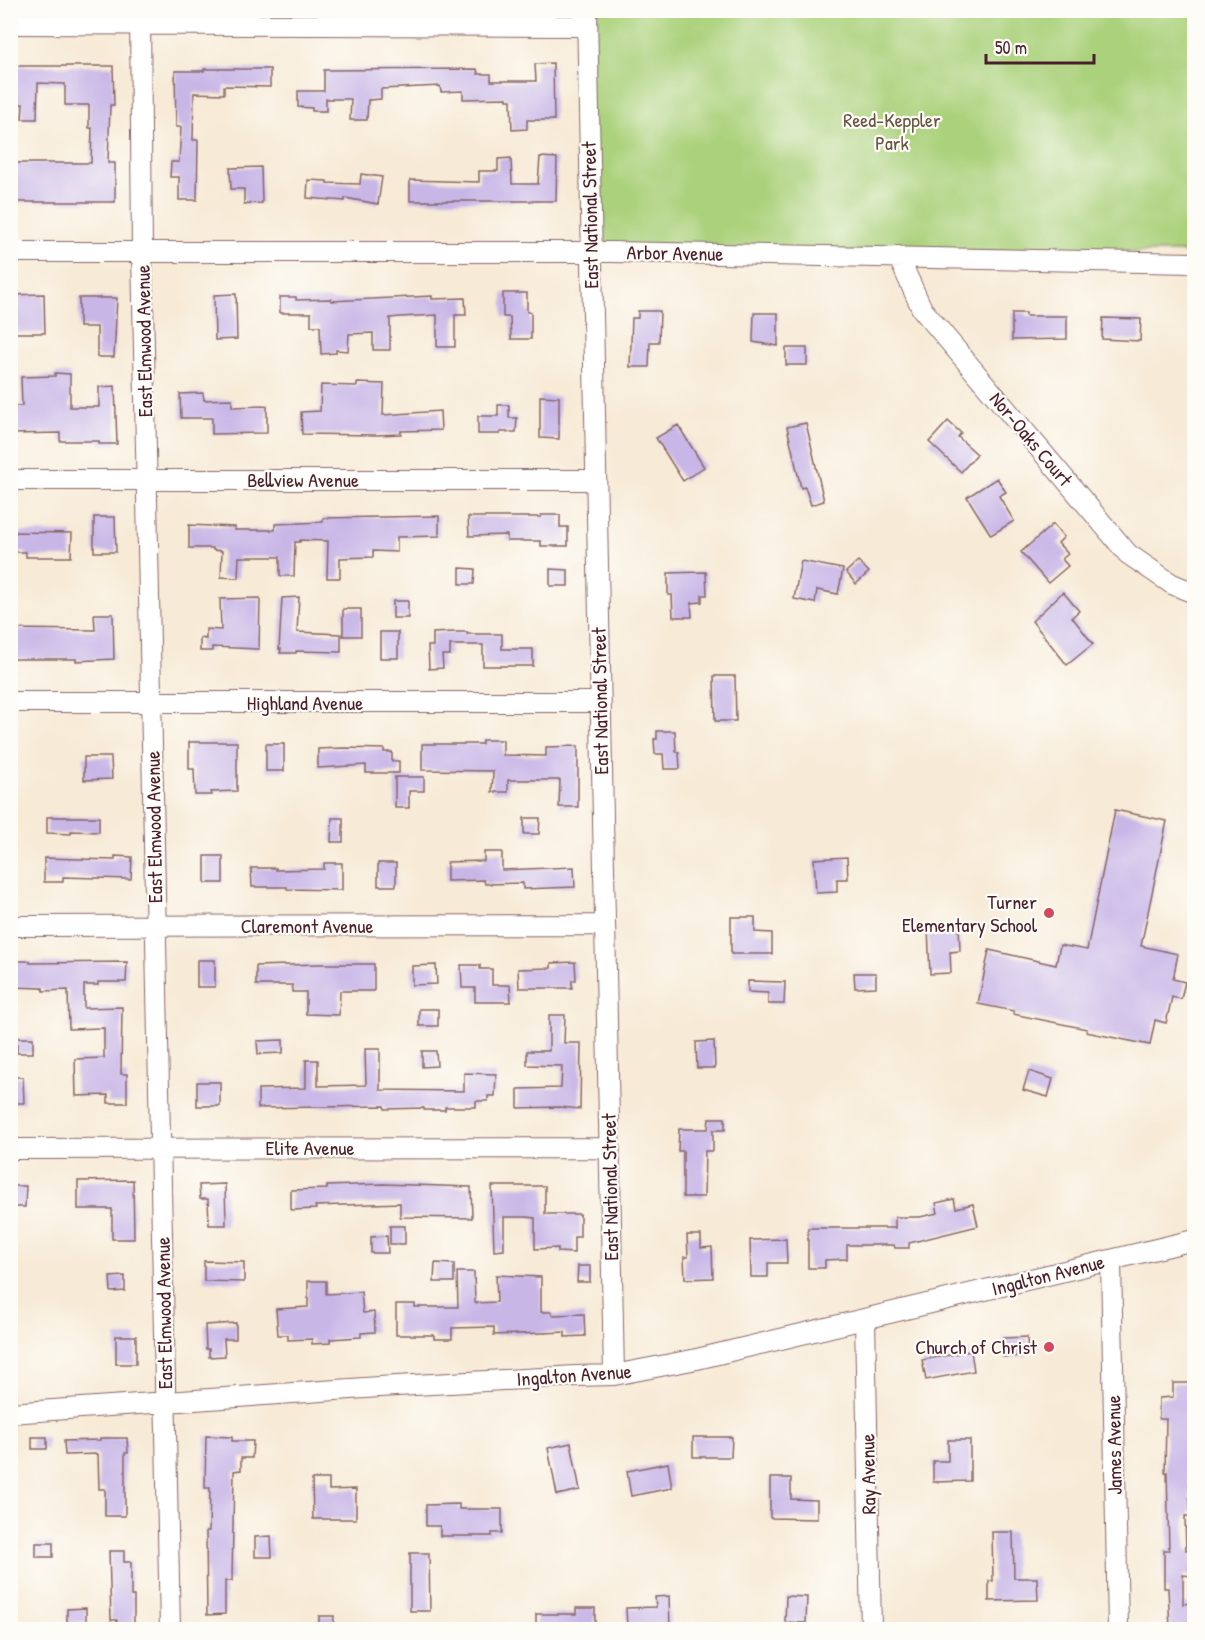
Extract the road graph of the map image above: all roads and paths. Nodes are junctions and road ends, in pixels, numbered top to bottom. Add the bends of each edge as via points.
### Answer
1 (140, 17) edge
2 (587, 18) edge
3 (10, 24) edge
4 (10, 252) edge
5 (142, 252) junction
6 (591, 252) junction
7 (898, 256) junction
8 (1194, 263) edge
9 (10, 480) edge
10 (147, 480) junction
11 (595, 480) junction
12 (1194, 593) edge
13 (10, 702) edge
14 (600, 702) junction
15 (151, 703) junction
16 (604, 925) junction
17 (10, 926) edge
18 (156, 926) junction
19 (609, 1148) junction
20 (10, 1149) edge
21 (160, 1149) junction
22 (1194, 1240) edge
23 (1111, 1260) junction
24 (865, 1319) junction
25 (614, 1375) junction
26 (166, 1402) junction
27 (10, 1413) edge
28 (170, 1629) edge
29 (871, 1629) edge
30 (1118, 1629) edge

1 - 2 street
1 - 3 street
1 - 5 street, East Elmwood Avenue
2 - 6 street, East National Street
4 - 5 street, Arbor Avenue
5 - 6 street, Arbor Avenue
5 - 10 street, East Elmwood Avenue
6 - 7 street, Arbor Avenue
6 - 11 street, East National Street
7 - 8 street, Arbor Avenue
7 - 12 street, Nor-Oaks Court via 922,309 1128,554 1172,584
9 - 10 street, Bellview Avenue
10 - 11 street, Bellview Avenue
10 - 15 street, East Elmwood Avenue
11 - 14 street, East National Street
13 - 15 street, Highland Avenue
14 - 15 street, Highland Avenue
14 - 16 street, East National Street
15 - 18 street, East Elmwood Avenue
16 - 18 street, Claremont Avenue
16 - 19 street, East National Street
17 - 18 street, Claremont Avenue
18 - 21 street, East Elmwood Avenue
19 - 21 street, Elite Avenue
19 - 25 street, East National Street
20 - 21 street, Elite Avenue
21 - 26 street, East Elmwood Avenue
22 - 23 street, Ingalton Avenue
23 - 24 street, Ingalton Avenue
23 - 30 street, James Avenue
24 - 25 street, Ingalton Avenue
24 - 29 street, Ray Avenue
25 - 26 street, Ingalton Avenue
26 - 27 street, Ingalton Avenue
26 - 28 street, East Elmwood Avenue

